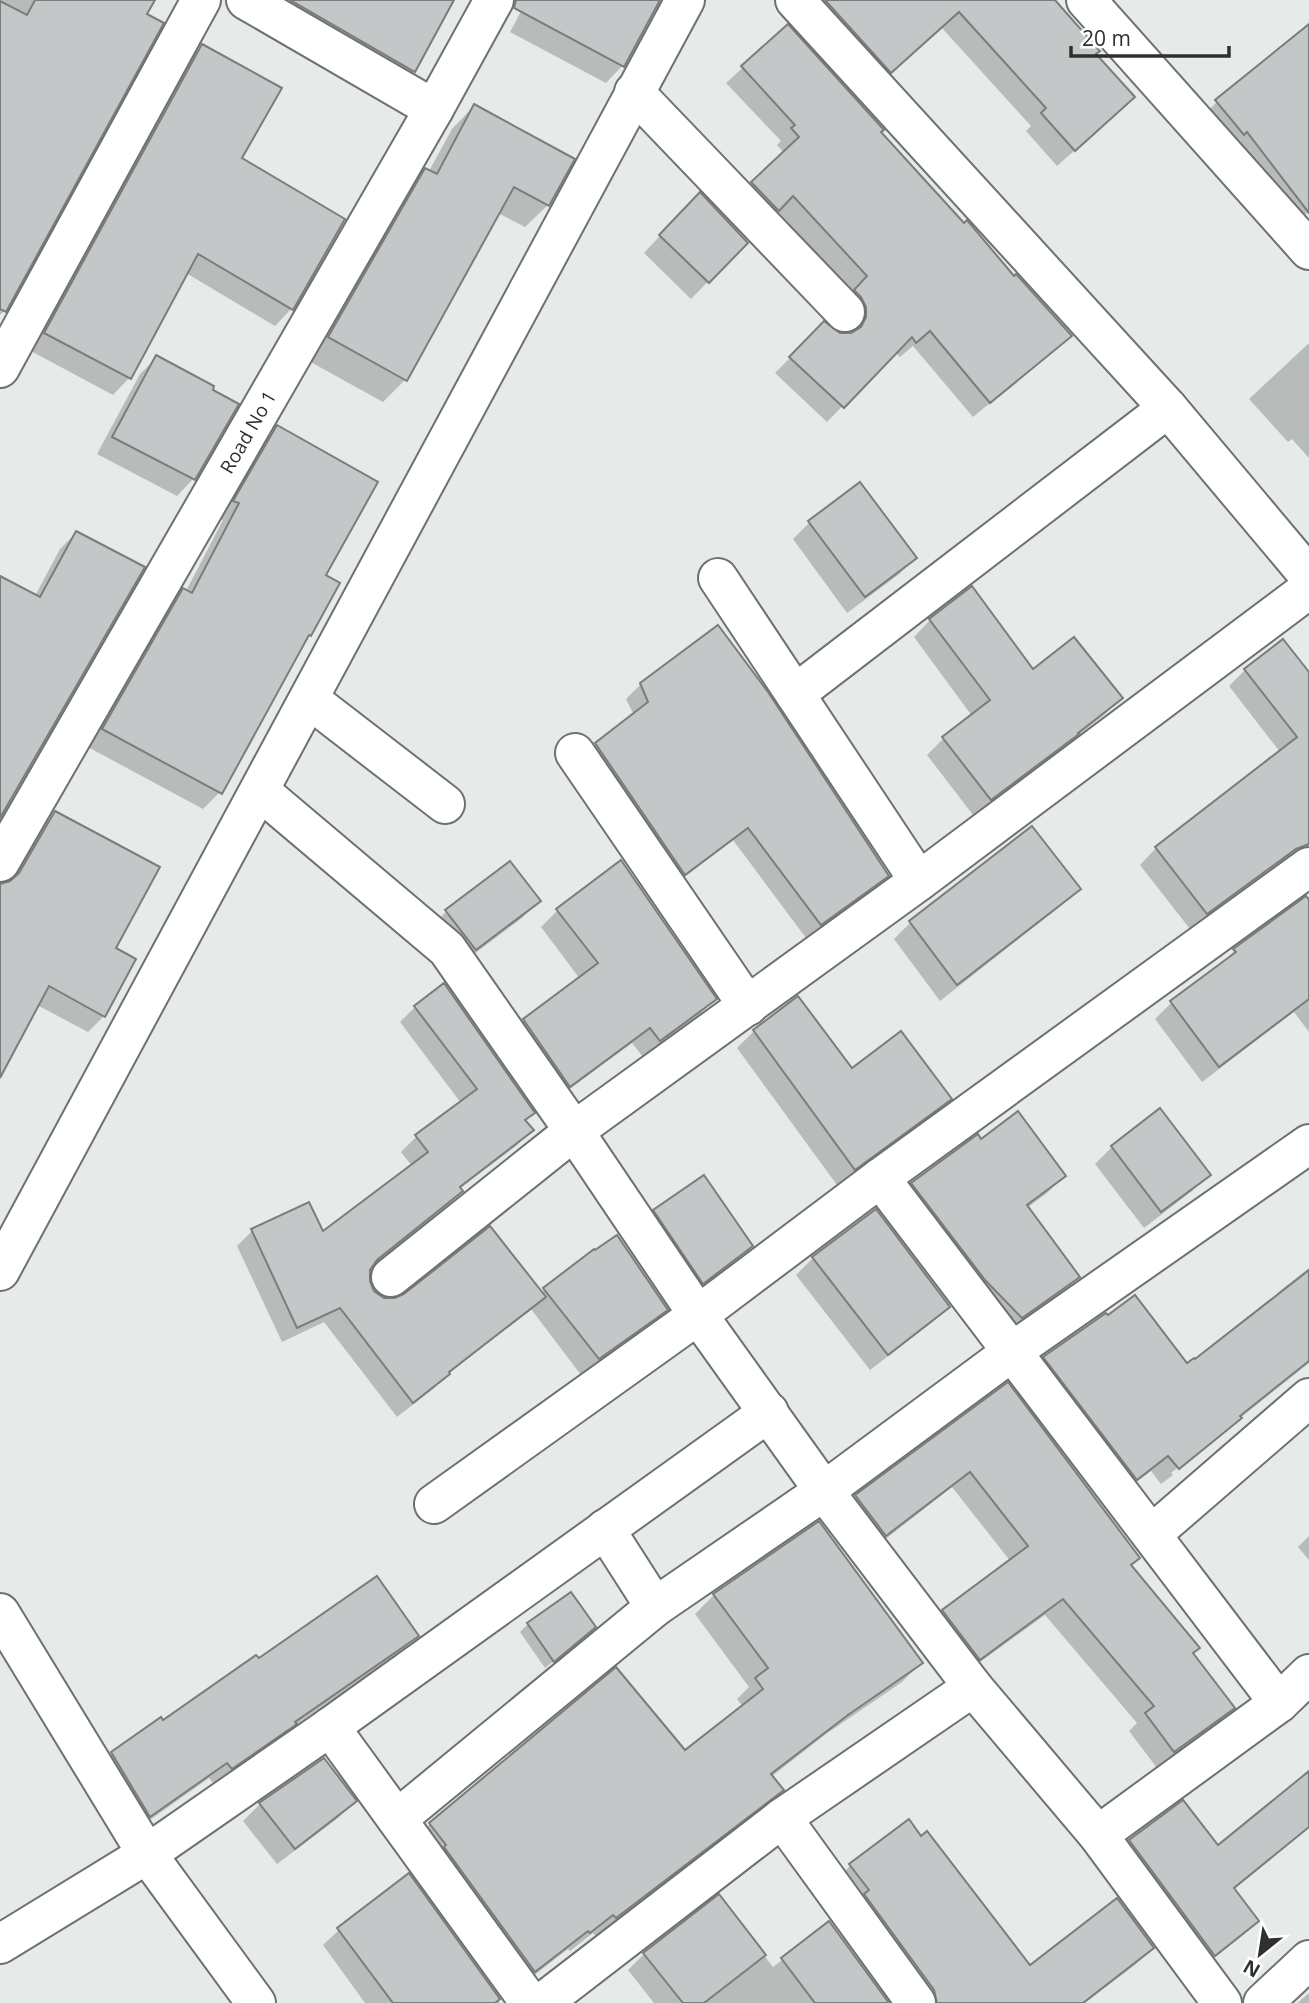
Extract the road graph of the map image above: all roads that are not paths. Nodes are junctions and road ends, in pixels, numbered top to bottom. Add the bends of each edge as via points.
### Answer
1 (201, 0) edge
2 (246, 0) edge
3 (494, 0) edge
4 (685, 0) edge
5 (794, 0) edge
6 (1086, 0) edge
7 (634, 92) junction
8 (434, 109) junction
9 (1309, 250) edge
10 (845, 312) dead end
11 (0, 368) edge
12 (1168, 408) junction
13 (1309, 576) edge
14 (718, 578) dead end
15 (1309, 589) edge
16 (796, 694) junction
17 (309, 699) junction
18 (575, 752) dead end
19 (260, 791) junction
20 (445, 804) dead end
21 (0, 862) edge
22 (1309, 867) edge
23 (919, 881) junction
24 (748, 1006) junction
25 (574, 1131) junction
26 (1309, 1144) edge
27 (880, 1178) junction
28 (0, 1271) edge
29 (391, 1277) dead end
30 (698, 1315) junction
31 (1013, 1351) junction
32 (1309, 1398) edge
33 (769, 1412) junction
34 (824, 1491) junction
35 (434, 1504) dead end
36 (605, 1529) junction
37 (1152, 1534) junction
38 (655, 1607) junction
39 (0, 1613) edge
40 (1309, 1674) edge
41 (973, 1687) junction
42 (1279, 1703) junction
43 (330, 1727) junction
44 (782, 1818) junction
45 (397, 1819) junction
46 (1098, 1835) junction
47 (147, 1854) junction
48 (0, 1944) edge
49 (1309, 1960) edge
50 (909, 2001) edge
51 (256, 2003) edge
52 (530, 2003) edge
53 (542, 2003) edge
54 (1222, 2003) edge
55 (1263, 2003) edge

1 - 11 street
2 - 8 street
3 - 8 street, Road No 1
4 - 7 street
5 - 12 street
6 - 9 street
7 - 10 street
7 - 17 street
8 - 21 street, Road No 1
12 - 13 street
12 - 16 street
14 - 16 street
15 - 23 street
16 - 23 street
17 - 19 street
17 - 20 street
18 - 24 street
19 - 25 street via 447,949
19 - 28 street
22 - 27 street
23 - 24 street
24 - 25 street
25 - 29 street
25 - 30 street
26 - 31 street
27 - 30 street
27 - 31 street
30 - 33 street
30 - 35 street
31 - 34 street
31 - 37 street
32 - 37 street
33 - 34 street
33 - 36 street
34 - 38 street
34 - 41 street
36 - 38 street
36 - 43 street
37 - 42 street
38 - 45 street
39 - 47 street
40 - 42 street
41 - 44 street
41 - 46 street
42 - 46 street
43 - 45 street
43 - 47 street
44 - 50 street
44 - 53 street
45 - 52 street
46 - 54 street
47 - 48 street
47 - 51 street
49 - 55 street

